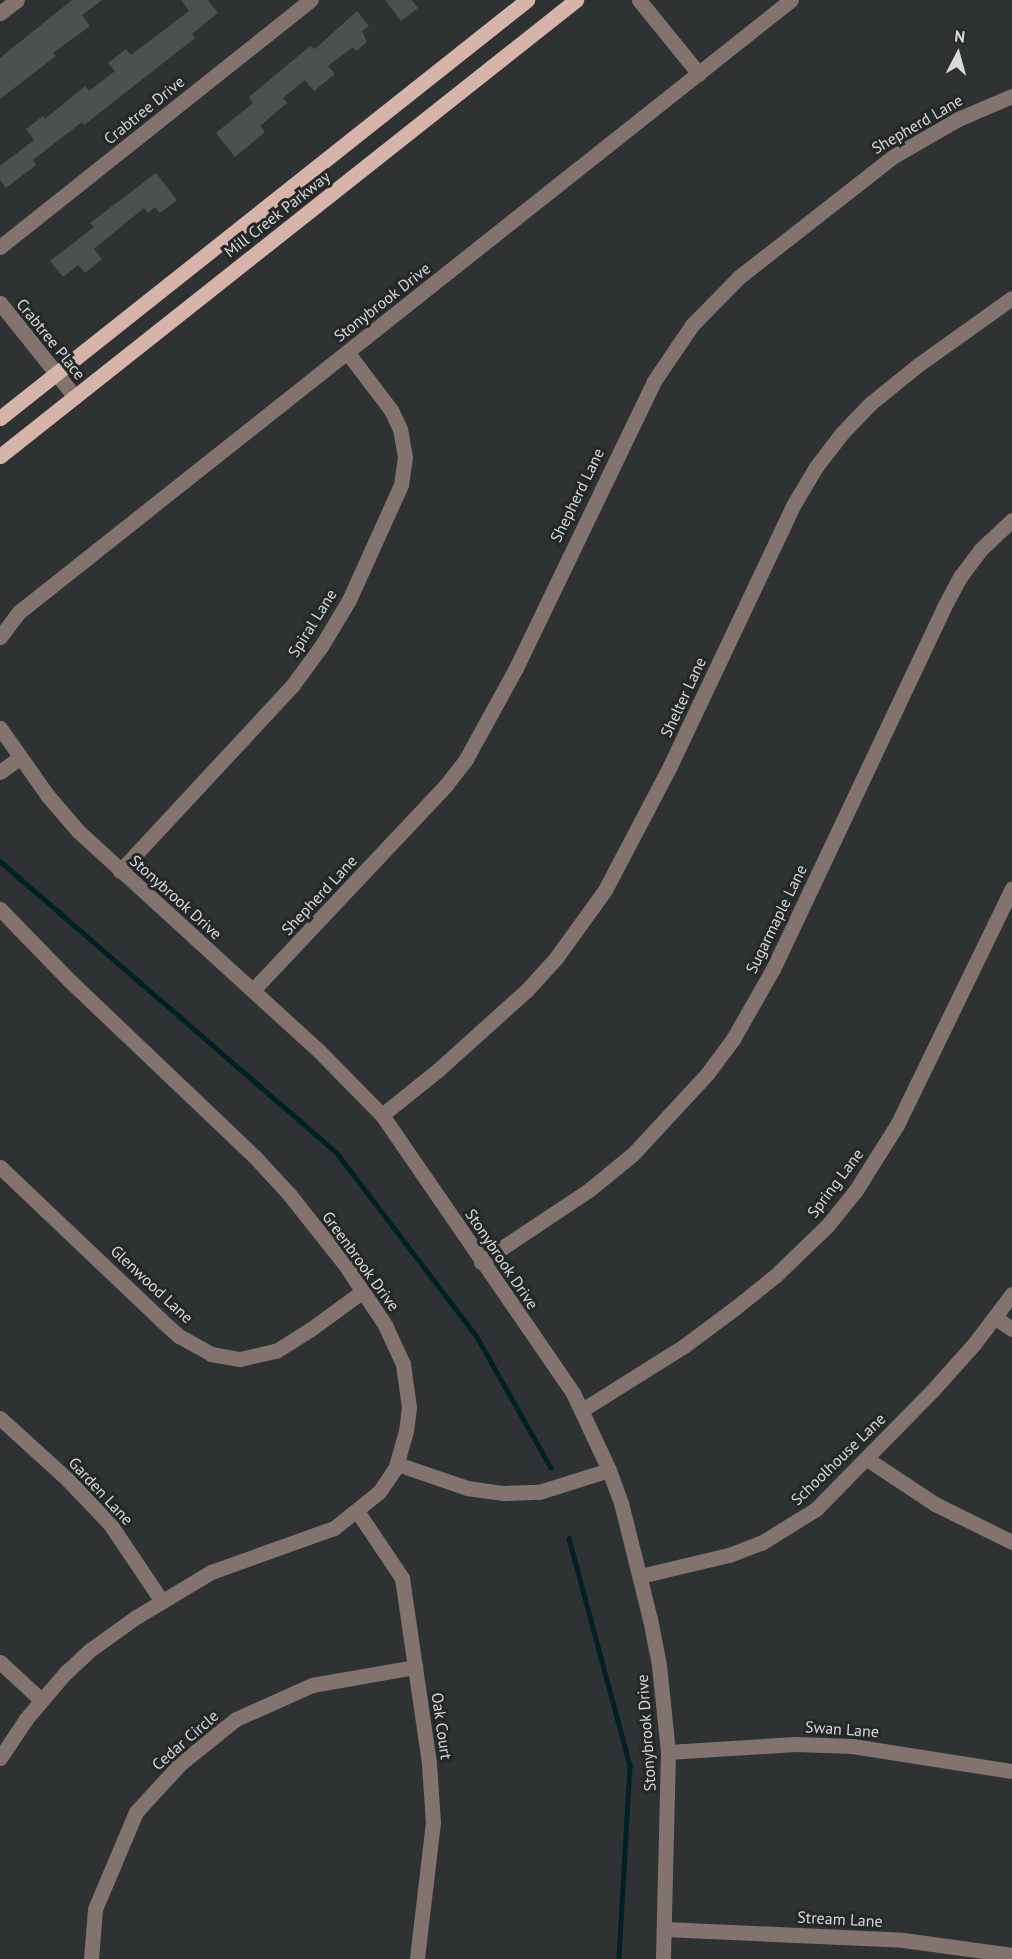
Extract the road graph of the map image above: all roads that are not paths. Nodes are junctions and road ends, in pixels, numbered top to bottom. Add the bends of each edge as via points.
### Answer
1 (17, 0) edge
2 (311, 0) edge
3 (527, 0) edge
4 (576, 0) edge
5 (639, 0) edge
6 (791, 0) edge
7 (0, 13) edge
8 (699, 74) junction
9 (1012, 96) edge
10 (0, 247) edge
11 (1012, 298) edge
12 (0, 303) edge
13 (347, 352) junction
14 (56, 373) junction
15 (75, 397) junction
16 (0, 418) edge
17 (0, 456) edge
18 (1012, 520) edge
19 (0, 637) edge
20 (0, 728) edge
21 (19, 758) junction
22 (0, 772) edge
23 (120, 871) junction
24 (1012, 888) edge
25 (0, 909) edge
26 (253, 990) junction
27 (382, 1115) junction
28 (0, 1167) edge
29 (482, 1262) junction
30 (363, 1291) junction
31 (1012, 1294) edge
32 (996, 1318) junction
33 (1012, 1329) edge
34 (582, 1410) junction
35 (0, 1418) edge
36 (867, 1459) junction
37 (397, 1464) junction
38 (609, 1470) junction
39 (357, 1511) junction
40 (1012, 1542) edge
41 (640, 1576) junction
42 (161, 1600) junction
43 (0, 1662) edge
44 (415, 1667) junction
45 (41, 1700) junction
46 (668, 1752) junction
47 (0, 1758) edge
48 (1012, 1771) edge
49 (665, 1929) junction
50 (1012, 1955) edge
51 (91, 1959) edge
52 (417, 1959) edge
53 (663, 1959) edge

1 - 7 street
2 - 10 street, Crabtree Drive
3 - 14 main road, Mill Creek Parkway
4 - 15 main road, Mill Creek Parkway
5 - 8 street
6 - 8 street, Stonybrook Drive
8 - 13 street, Stonybrook Drive
9 - 26 street, Shepherd Lane via 958,119 885,162 739,277 692,325 654,381 516,668 466,759
11 - 27 street, Shelter Lane via 918,364 871,403 835,442 794,504 670,766 599,899 527,990
12 - 14 street, Crabtree Place
13 - 19 street, Stonybrook Drive via 19,612
13 - 23 street, Spiral Lane via 391,410 400,429 405,457 401,485 349,600 304,670 270,712
14 - 15 street, Crabtree Place
14 - 16 main road, Mill Creek Parkway
15 - 17 main road, Mill Creek Parkway
18 - 29 street, Sugarmaple Lane via 980,550 960,577 773,969 733,1039 707,1074 633,1154 572,1202
20 - 21 street, Stonybrook Drive
21 - 22 street
21 - 23 street, Stonybrook Drive via 78,831
23 - 26 street, Stonybrook Drive
24 - 34 street, Spring Lane via 897,1125 856,1190 827,1226 735,1308 684,1346
25 - 30 street, Greenbrook Drive via 254,1156
26 - 27 street, Stonybrook Drive
27 - 29 street, Stonybrook Drive
28 - 30 street, Glenwood Lane via 161,1320 211,1354 240,1359 276,1351
29 - 34 street, Stonybrook Drive via 555,1363
30 - 37 street, Greenbrook Drive via 398,1350 407,1383 406,1431
31 - 32 street, Schoolhouse Lane
32 - 33 street
32 - 36 street, Schoolhouse Lane
34 - 38 street, Stonybrook Drive
35 - 42 street, Garden Lane via 110,1524
36 - 40 street via 935,1504
36 - 41 street, Schoolhouse Lane via 816,1509 761,1543 729,1555
37 - 38 street via 467,1488 504,1493 539,1492
37 - 39 street, Greenbrook Drive via 388,1483
38 - 41 street, Stonybrook Drive
39 - 42 street, Greenbrook Drive via 318,1535 211,1572
39 - 44 street, Oak Court via 402,1578
41 - 46 street, Stonybrook Drive via 659,1665
42 - 45 street, Greenbrook Drive via 90,1650
43 - 45 street
44 - 51 street, Cedar Circle via 312,1685 236,1719 180,1764 136,1812 95,1909
44 - 52 street, Oak Court via 433,1822
45 - 47 street, Greenbrook Drive
46 - 48 street, Swan Lane via 795,1744 852,1746
46 - 49 street, Stonybrook Drive
49 - 50 street, Stream Lane via 903,1940
49 - 53 street, Stonybrook Drive

